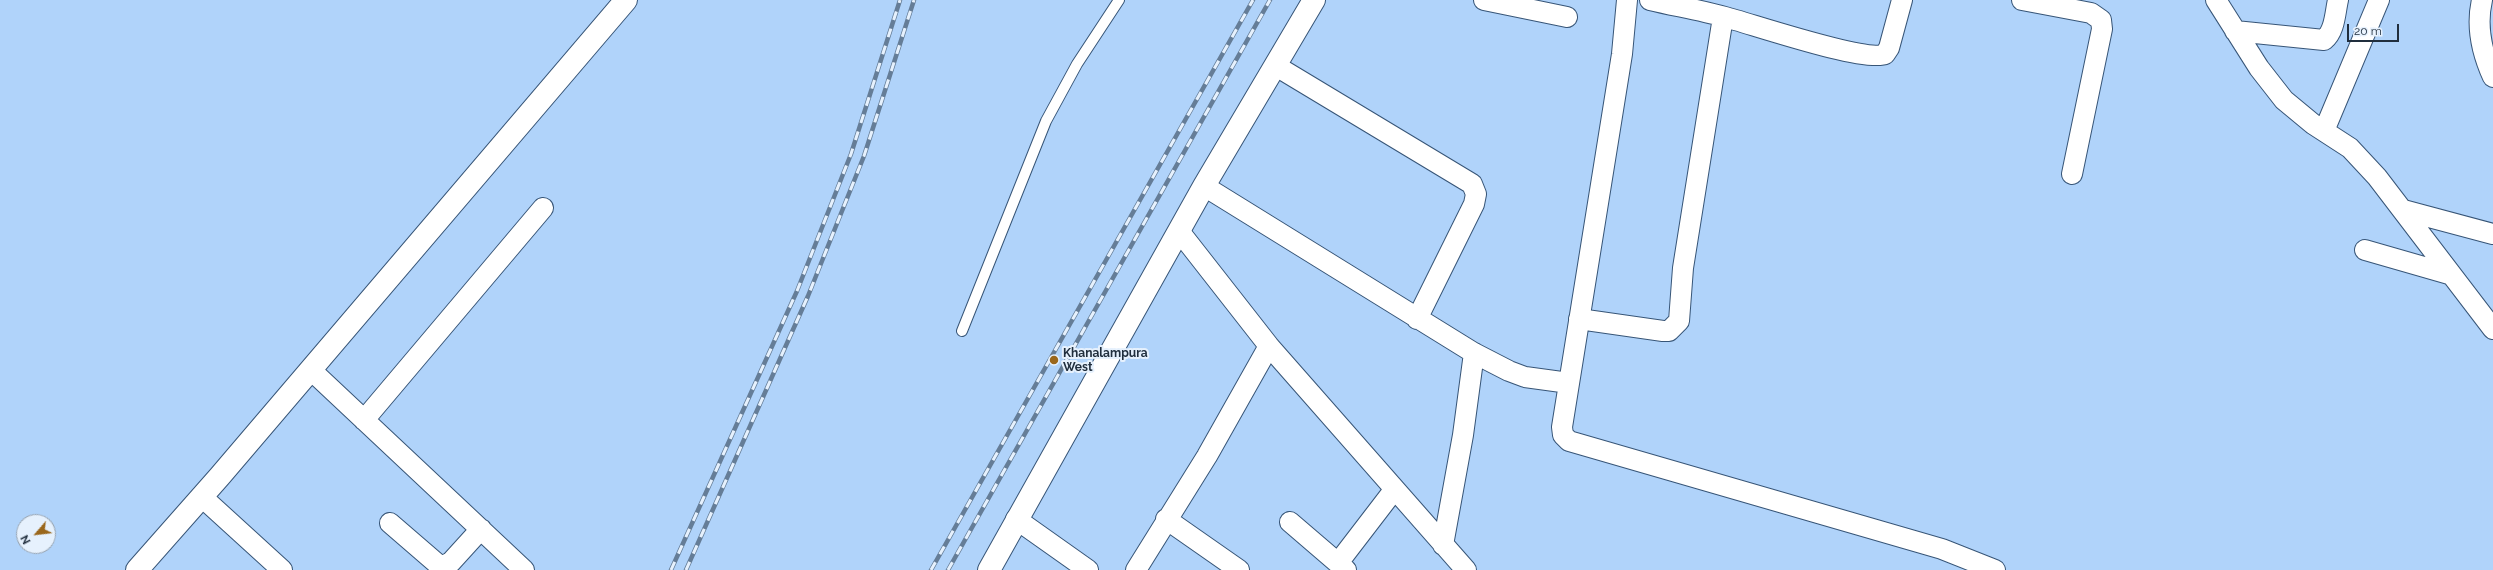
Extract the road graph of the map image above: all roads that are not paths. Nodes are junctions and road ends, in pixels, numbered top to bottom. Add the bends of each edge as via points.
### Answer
1 (626, 0) edge
2 (1119, 0) edge
3 (1314, 0) edge
4 (1484, 0) edge
5 (1628, 0) edge
6 (1650, 0) edge
7 (1902, 0) edge
8 (2022, 0) edge
9 (2216, 0) edge
10 (2338, 0) edge
11 (2378, 0) edge
12 (2482, 0) edge
13 (1723, 16) junction
14 (1567, 17) dead end
15 (2486, 25) edge
16 (2236, 31) junction
17 (1276, 66) junction
18 (2493, 77) edge
19 (2324, 131) junction
20 (2072, 174) dead end
21 (1204, 186) junction
22 (543, 208) dead end
23 (2403, 210) junction
24 (1179, 231) junction
25 (2493, 234) edge
26 (2364, 250) dead end
27 (2452, 275) junction
28 (1417, 319) junction
29 (1579, 320) junction
30 (2493, 329) edge
31 (962, 331) dead end
32 (1269, 346) junction
33 (1474, 353) junction
34 (311, 370) junction
35 (1569, 383) junction
36 (364, 420) junction
37 (1394, 490) junction
38 (202, 497) junction
39 (1016, 519) junction
40 (1166, 519) junction
41 (1290, 522) dead end
42 (390, 524) dead end
43 (481, 529) junction
44 (1443, 545) junction
45 (1342, 567) edge
46 (1984, 568) edge
47 (136, 570) edge
48 (282, 570) edge
49 (524, 570) edge
50 (989, 570) edge
51 (1088, 570) edge
52 (1136, 570) edge
53 (1239, 570) edge
54 (1466, 570) edge

1 - 34 street
2 - 31 lane via 1077,64 1046,121
3 - 17 street
4 - 14 street
5 - 29 street via 1622,54
6 - 13 street
7 - 13 street via 1889,48 1881,56 1834,48
8 - 20 street via 2092,13 2101,20 2102,29
9 - 16 street
10 - 16 street via 2333,27 2324,40
11 - 19 street
12 - 15 street
13 - 29 street via 1683,268 1679,321 1669,331
15 - 18 street via 2481,42
16 - 19 street via 2259,68 2284,100
17 - 21 street
17 - 28 street via 1472,184 1476,194 1474,204
19 - 23 street via 2350,148
21 - 24 street
21 - 28 street
22 - 36 street
23 - 25 street
23 - 27 street
24 - 32 street
24 - 39 street
26 - 27 street
27 - 30 street
28 - 33 street
29 - 35 street
32 - 37 street
32 - 40 street via 1207,456
33 - 35 street via 1525,377
33 - 44 street via 1463,436
34 - 36 street
34 - 38 street
35 - 46 street via 1562,427 1563,435 1569,441 1942,549
36 - 43 street
37 - 44 street
37 - 45 street
38 - 47 street
38 - 48 street
39 - 50 street
39 - 51 street
40 - 52 street
40 - 53 street
41 - 45 street
42 - 43 street via 441,567 451,562
43 - 49 street
44 - 54 street

